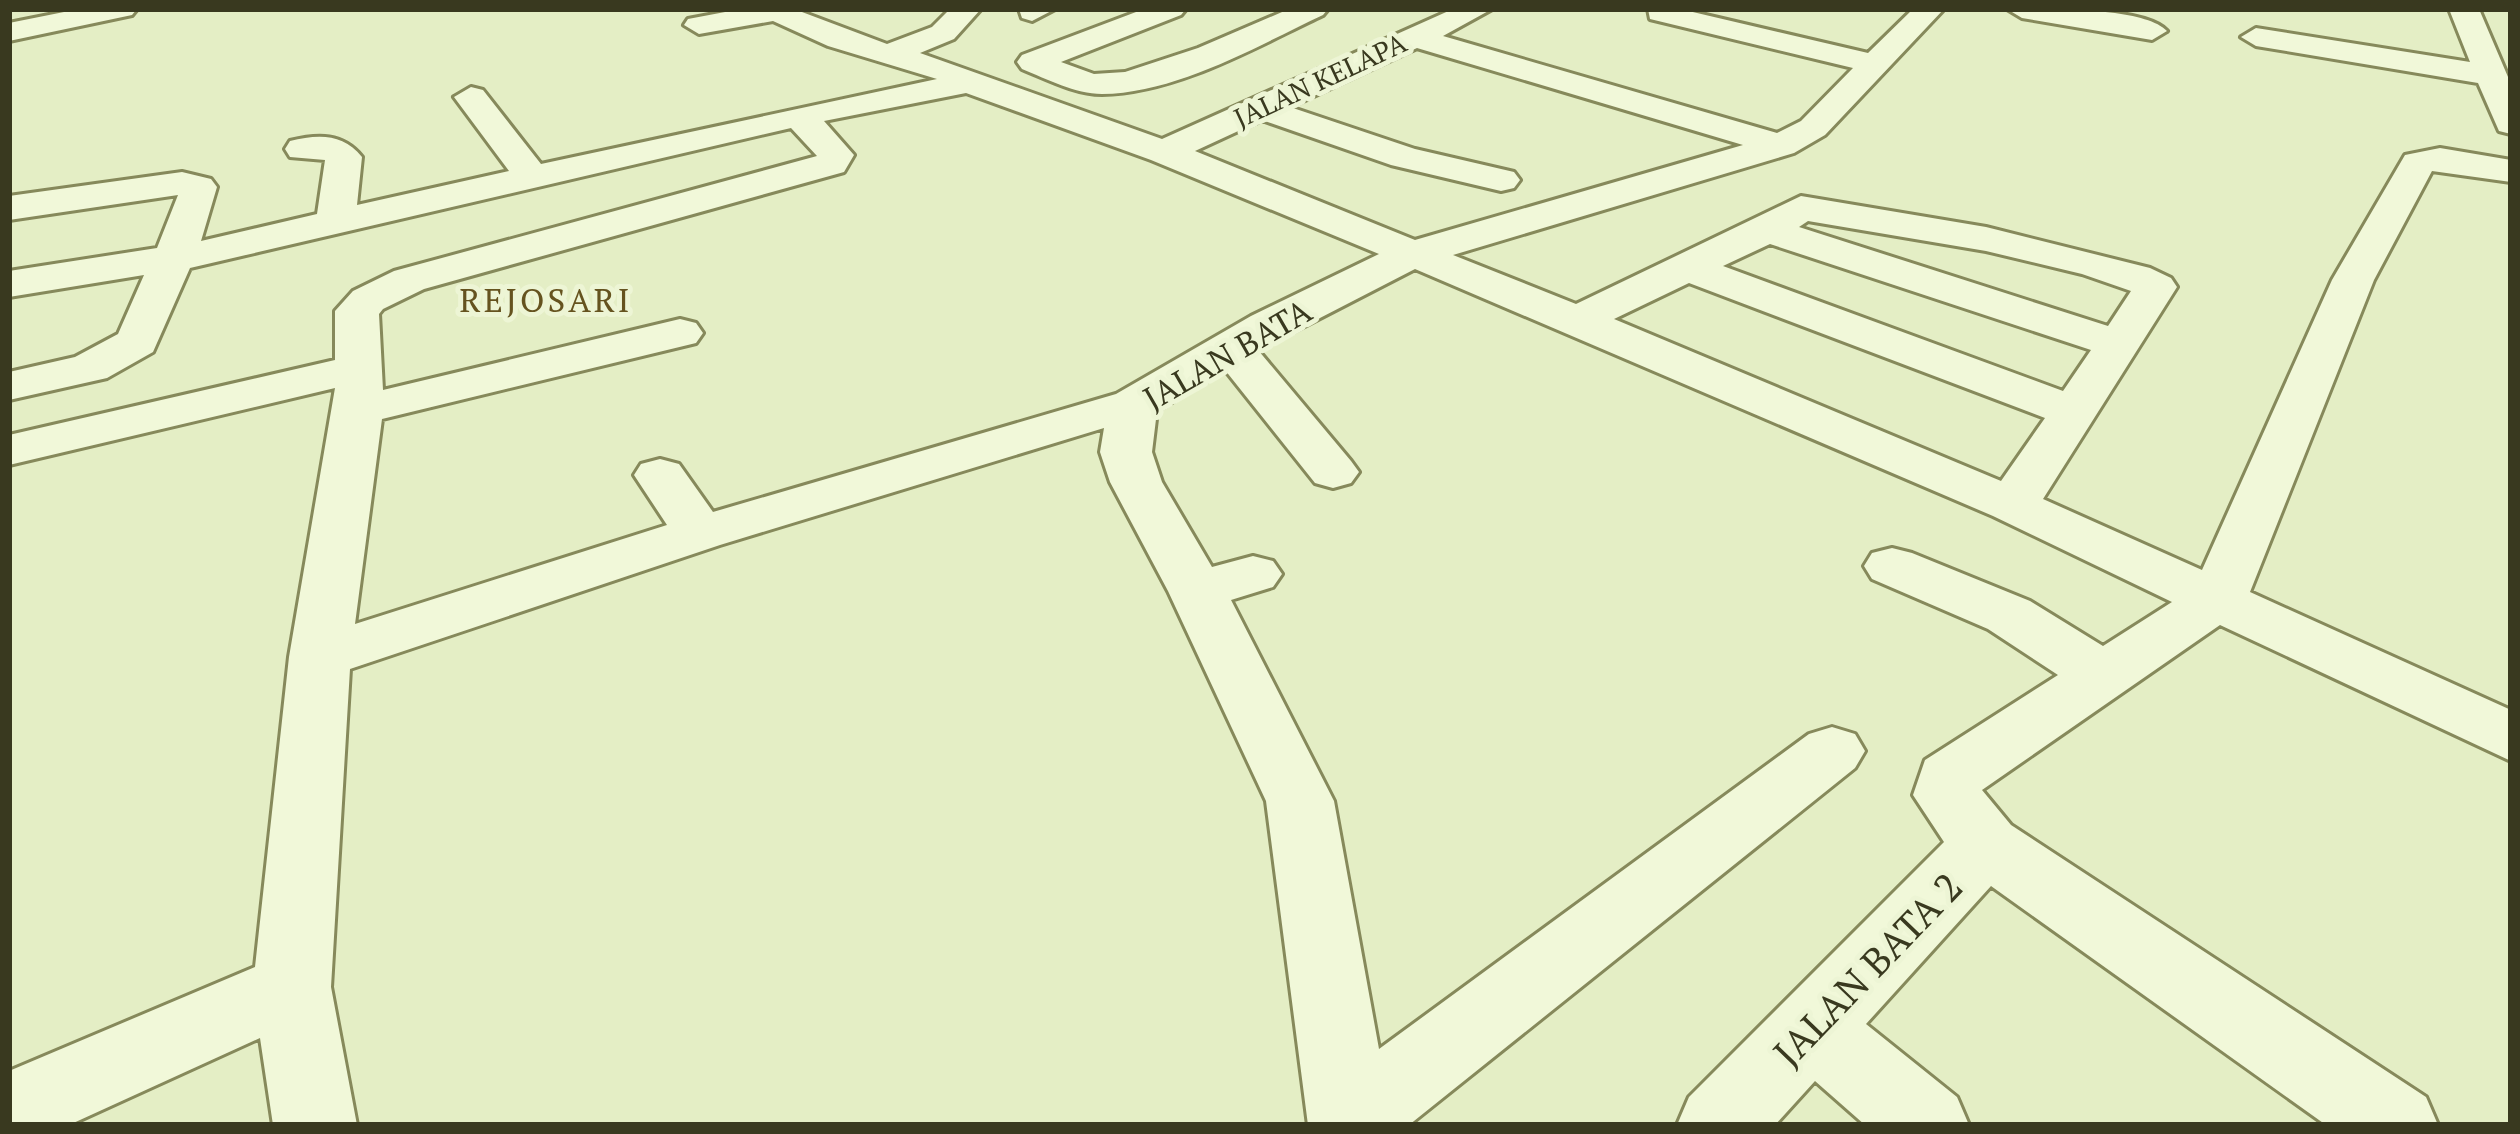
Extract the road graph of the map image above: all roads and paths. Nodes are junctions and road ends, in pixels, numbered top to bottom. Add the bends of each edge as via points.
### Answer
1 (122, 9) edge
2 (966, 9) edge
3 (1171, 9) edge
4 (1477, 9) edge
5 (2022, 9) edge
6 (2474, 10) edge
7 (1316, 11) edge
8 (1909, 12) edge
9 (1660, 13) dead end
10 (699, 25) dead end
11 (1376, 25) dead end
12 (2152, 31) dead end
13 (9, 32) edge
14 (1417, 36) junction
15 (2256, 37) dead end
16 (891, 53) junction
17 (1874, 64) junction
18 (2498, 81) edge
19 (968, 83) junction
20 (471, 97) dead end
21 (1259, 108) junction
22 (799, 116) junction
23 (2511, 124) edge
24 (1781, 145) junction
25 (303, 149) dead end
26 (1164, 152) junction
27 (2511, 171) edge
28 (532, 177) junction
29 (1501, 180) dead end
30 (9, 208) edge
31 (336, 223) junction
32 (1767, 230) junction
33 (1414, 253) junction
34 (172, 259) junction
35 (1686, 267) junction
36 (9, 284) edge
37 (1577, 320) junction
38 (680, 333) dead end
39 (2120, 345) junction
40 (1232, 347) junction
41 (9, 386) edge
42 (357, 390) junction
43 (1133, 404) junction
44 (2073, 412) junction
45 (9, 450) edge
46 (1333, 472) dead end
47 (660, 476) dead end
48 (2012, 505) junction
49 (700, 533) junction
50 (1892, 566) dead end
51 (1253, 574) dead end
52 (1197, 591) junction
53 (2218, 598) junction
54 (320, 657) junction
55 (2104, 675) junction
56 (2511, 736) edge
57 (1832, 751) dead end
58 (1986, 845) junction
59 (292, 987) junction
60 (1811, 1028) junction
61 (9, 1111) edge
62 (1349, 1123) edge
63 (315, 1125) edge
64 (1719, 1125) edge
65 (1927, 1125) edge
66 (2396, 1125) edge

1 - 13 street
2 - 16 street via 943,33
3 - 7 street via 1033,62 1115,82
4 - 14 street, JALAN KELAPA
5 - 12 street
6 - 18 street
8 - 17 street, JALAN BATA
9 - 17 street
10 - 16 street via 776,11
11 - 14 street
14 - 21 street, JALAN KELAPA
14 - 24 street
15 - 18 street
16 - 19 street
17 - 24 street, JALAN BATA via 1813,128
18 - 23 street
19 - 22 street
19 - 26 street
20 - 28 street
21 - 26 street, JALAN KELAPA
21 - 29 street
22 - 28 street
22 - 42 street via 836,155 831,164 388,289 357,311
24 - 33 street, JALAN BATA
25 - 31 street via 329,147 344,157
26 - 33 street
27 - 53 street via 2419,163 2353,280
28 - 31 street
30 - 34 street via 193,183 195,207
31 - 34 street
32 - 35 street
32 - 39 street
32 - 39 street via 1801,208 1818,209 2129,272 2156,287
33 - 37 street
33 - 40 street, JALAN BATA
34 - 36 street
34 - 41 street via 128,349 90,368
35 - 37 street
35 - 44 street
37 - 48 street
38 - 42 street
39 - 44 street
40 - 43 street, JALAN BATA
40 - 46 street
42 - 45 street
42 - 54 street
43 - 49 street
43 - 52 street, JALAN BATA via 1126,452 1136,482
44 - 48 street
47 - 49 street
48 - 53 street
49 - 54 street
50 - 55 street via 2009,615
51 - 52 street
52 - 62 street, JALAN BATA via 1300,801
53 - 55 street, JALAN BATA 2
53 - 56 street
54 - 59 street
55 - 58 street, JALAN BATA 2 via 1949,778 1947,795
57 - 62 street
58 - 60 street, JALAN BATA 2
58 - 66 street
59 - 61 street
59 - 63 street
60 - 64 street, JALAN BATA 2
60 - 65 street

